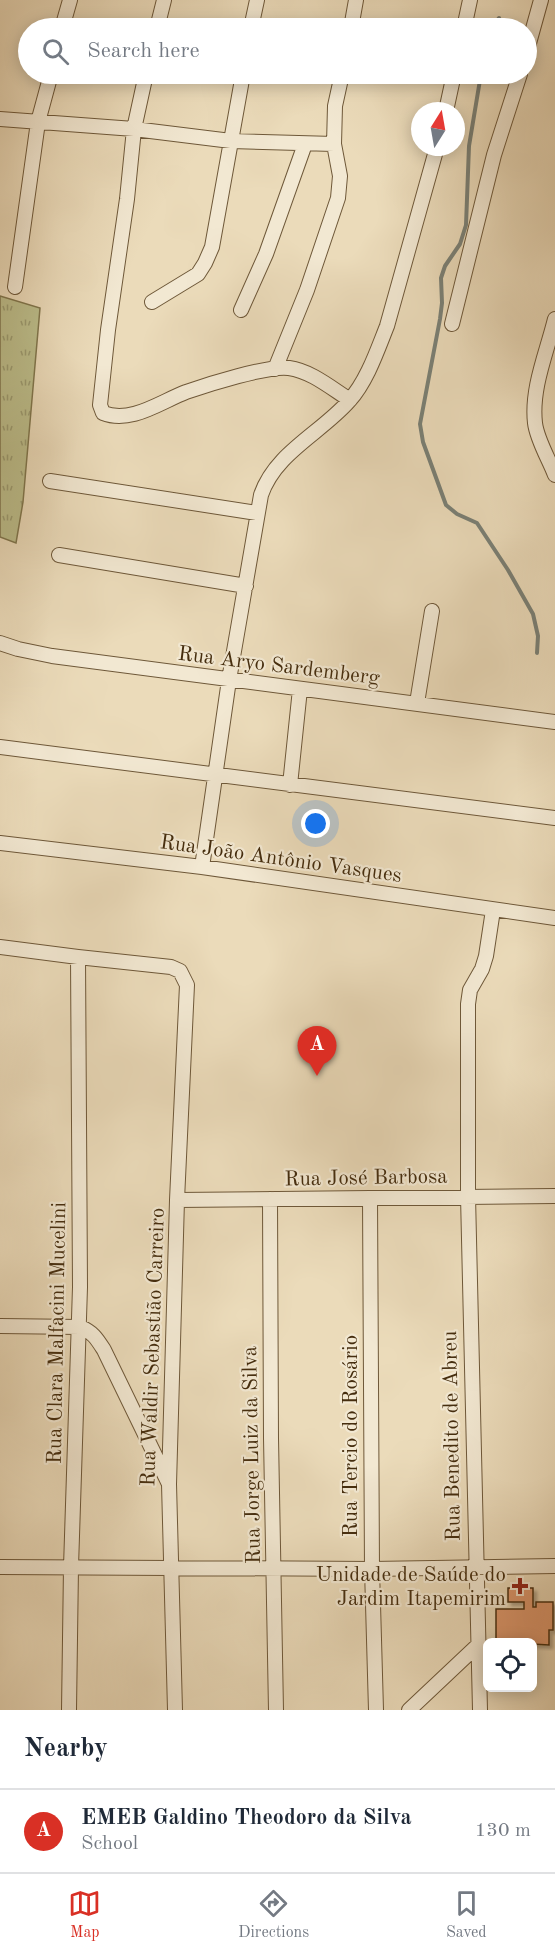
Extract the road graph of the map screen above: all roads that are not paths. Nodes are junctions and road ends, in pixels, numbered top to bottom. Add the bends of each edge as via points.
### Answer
1 (70, 0) edge
2 (164, 0) edge
3 (257, 0) edge
4 (356, 0) edge
5 (470, 0) edge
6 (541, 0) edge
7 (65, 18) edge
8 (160, 18) edge
9 (253, 18) edge
10 (353, 18) edge
11 (466, 18) edge
12 (536, 18) edge
13 (48, 84) edge
14 (144, 84) edge
15 (241, 84) edge
16 (340, 84) edge
17 (452, 84) edge
18 (517, 84) edge
19 (448, 102) edge
20 (0, 119) edge
21 (38, 122) junction
22 (134, 129) junction
23 (231, 141) junction
24 (305, 144) junction
25 (334, 144) junction
26 (435, 156) edge
27 (15, 287) dead end
28 (152, 302) dead end
29 (241, 310) dead end
30 (555, 319) edge
31 (452, 324) dead end
32 (275, 369) junction
33 (350, 400) junction
34 (550, 454) edge
35 (555, 475) edge
36 (50, 482) dead end
37 (257, 513) junction
38 (59, 555) dead end
39 (246, 586) junction
40 (432, 611) dead end
41 (0, 643) edge
42 (229, 680) junction
43 (300, 689) junction
44 (417, 703) junction
45 (555, 722) edge
46 (0, 747) edge
47 (216, 775) junction
48 (290, 785) junction
49 (555, 818) edge
50 (0, 843) edge
51 (202, 867) junction
52 (493, 910) junction
53 (555, 918) edge
54 (0, 947) edge
55 (78, 957) junction
56 (468, 1196) junction
57 (555, 1196) edge
58 (370, 1198) junction
59 (270, 1199) junction
60 (177, 1200) junction
61 (0, 1326) edge
62 (80, 1327) junction
63 (169, 1484) junction
64 (555, 1566) edge
65 (0, 1567) edge
66 (71, 1567) junction
67 (475, 1567) junction
68 (172, 1568) junction
69 (273, 1569) junction
70 (372, 1569) junction
71 (478, 1645) junction
72 (69, 1710) edge
73 (175, 1710) edge
74 (276, 1710) edge
75 (376, 1710) edge
76 (410, 1710) edge
77 (480, 1710) edge

1 - 7 street
2 - 8 street
3 - 9 street
4 - 10 street
5 - 11 street
6 - 12 street
13 - 21 street
14 - 22 street
15 - 23 street
16 - 25 street
17 - 19 street
18 - 31 street via 494,155
20 - 21 street
21 - 22 street
21 - 27 street
22 - 23 street
22 - 32 street via 102,383 103,413 130,416 187,392
23 - 24 street
23 - 28 street via 206,263 198,274
24 - 25 street
24 - 29 street via 266,254
25 - 32 street via 340,176 338,198
26 - 33 street via 387,326
30 - 34 street via 534,406 535,425
32 - 33 street via 302,371
33 - 37 street via 276,466 265,482
34 - 35 street
36 - 37 street
37 - 39 street
38 - 39 street
39 - 42 street
40 - 44 street
41 - 42 street, Rua Aryo Sardemberg via 52,656
42 - 43 street, Rua Aryo Sardemberg
42 - 47 street
43 - 44 street, Rua Aryo Sardemberg
43 - 48 street
44 - 45 street, Rua Aryo Sardemberg
46 - 47 street
47 - 48 street
47 - 51 street
48 - 49 street
50 - 51 street, Rua João Antônio Vasques
51 - 52 street, Rua João Antônio Vasques
52 - 53 street, Rua João Antônio Vasques
52 - 56 street, Rua Benedito de Abreu via 486,956 470,990 468,1005
54 - 55 street
55 - 60 street, Rua Waldir Sebastião Carreiro via 171,967 180,970 187,985
55 - 62 street, Rua Clara Malfacini Mucelini
56 - 57 street, Rua José Barbosa
56 - 58 street, Rua José Barbosa
56 - 67 street, Rua Benedito de Abreu
58 - 59 street, Rua José Barbosa
58 - 70 street, Rua Tercio do Rosário
59 - 60 street, Rua José Barbosa
59 - 69 street, Rua Jorge Luiz da Silva
60 - 63 street, Rua Waldir Sebastião Carreiro
61 - 62 street
62 - 63 street via 97,1338
62 - 66 street, Rua Clara Malfacini Mucelini
63 - 68 street, Rua Waldir Sebastião Carreiro
64 - 67 street
65 - 66 street
66 - 68 street
66 - 72 street, Rua Clara Malfacini Mucelini
67 - 70 street
67 - 71 street, Rua Benedito de Abreu
68 - 69 street
68 - 73 street, Rua Waldir Sebastião Carreiro
69 - 70 street
69 - 74 street, Rua Jorge Luiz da Silva
70 - 75 street, Rua Tercio do Rosário
71 - 76 street
71 - 77 street, Rua Benedito de Abreu

